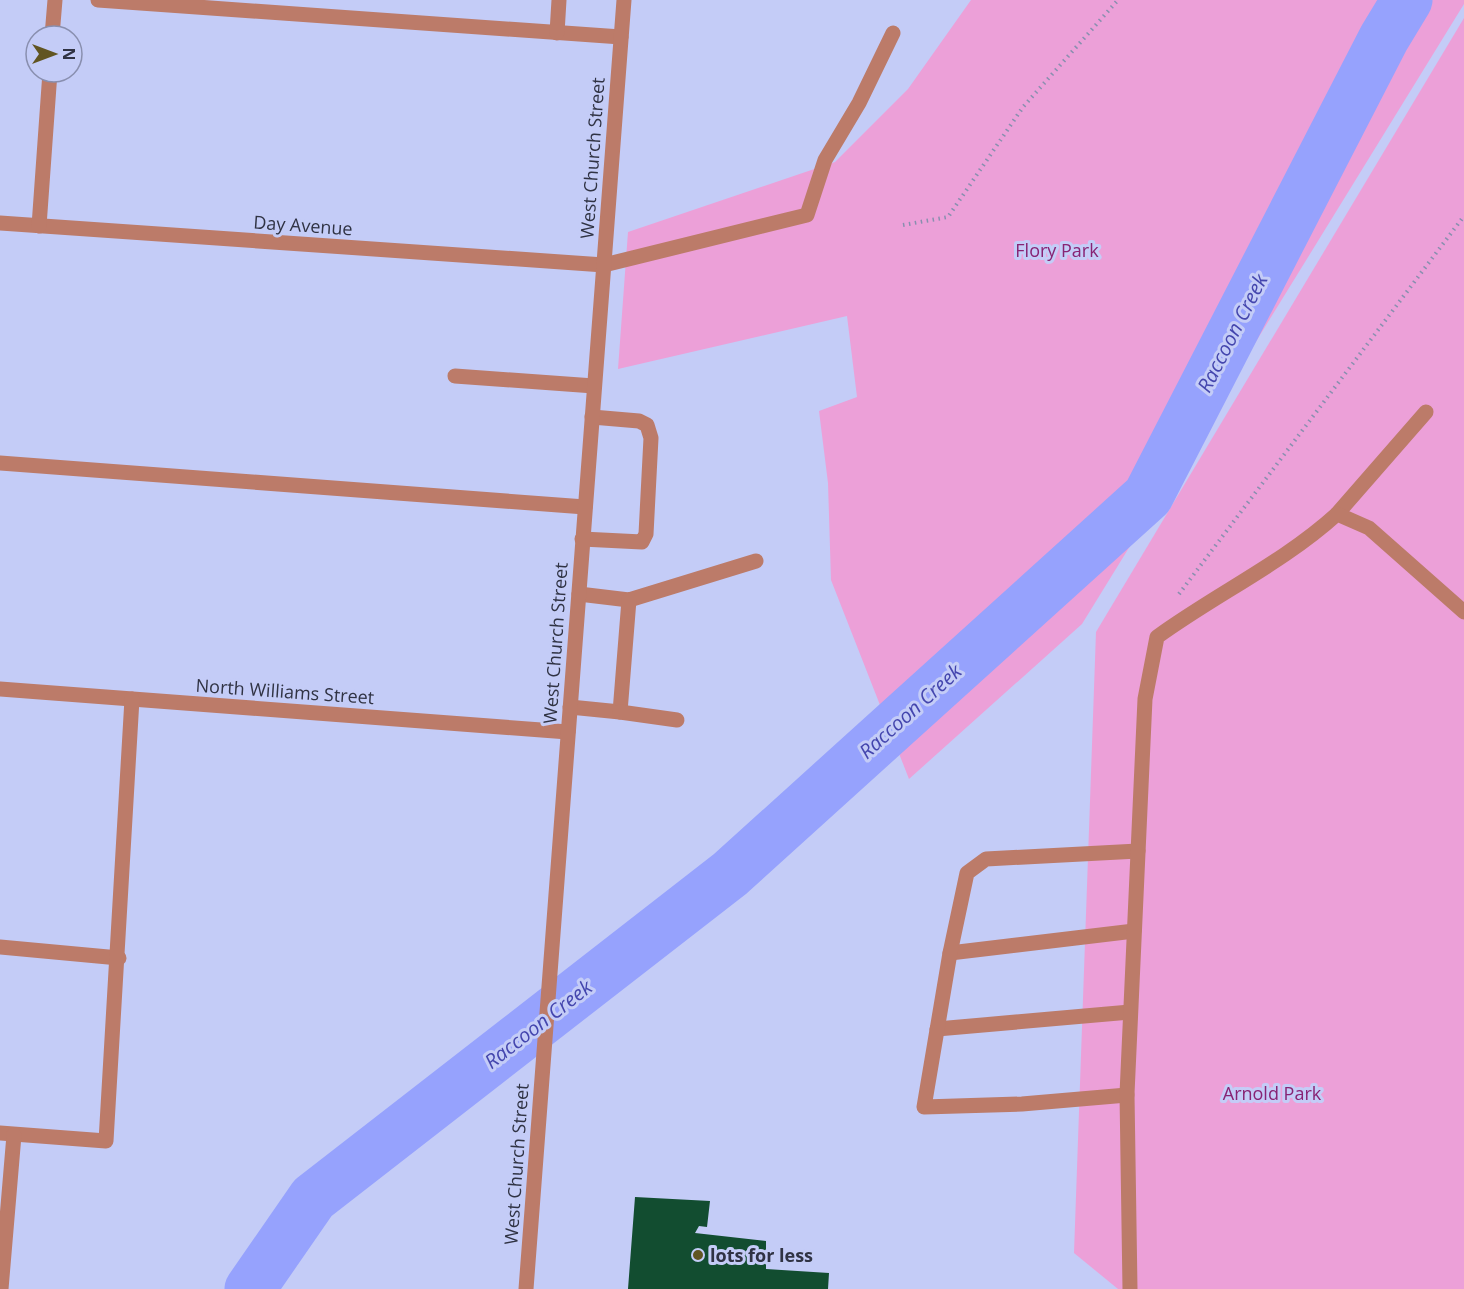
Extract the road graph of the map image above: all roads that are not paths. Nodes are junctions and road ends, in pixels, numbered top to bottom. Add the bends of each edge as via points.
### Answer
1 (55, 0) edge
2 (98, 0) edge
3 (559, 0) edge
4 (624, 0) edge
5 (53, 24) edge
6 (556, 33) junction
7 (892, 33) dead end
8 (621, 37) junction
9 (49, 84) edge
10 (0, 223) edge
11 (39, 226) junction
12 (604, 265) junction
13 (455, 376) dead end
14 (594, 386) junction
15 (1426, 412) dead end
16 (592, 417) junction
17 (0, 463) edge
18 (585, 507) junction
19 (1337, 514) junction
20 (582, 539) junction
21 (756, 561) dead end
22 (579, 594) junction
23 (629, 600) junction
24 (1464, 612) edge
25 (0, 689) edge
26 (132, 699) junction
27 (570, 707) junction
28 (620, 712) junction
29 (677, 720) dead end
30 (568, 732) junction
31 (1138, 851) junction
32 (1134, 931) junction
33 (0, 947) edge
34 (950, 953) junction
35 (119, 958) junction
36 (1130, 1012) junction
37 (937, 1029) junction
38 (1126, 1095) junction
39 (7, 1134) edge
40 (1, 1289) edge
41 (526, 1289) edge
42 (1130, 1289) edge

1 - 5 street
2 - 6 street
3 - 6 street
4 - 8 street, West Church Street
6 - 8 street
7 - 12 street, Day Avenue via 859,103 825,160 807,215
8 - 12 street, West Church Street
9 - 11 street
10 - 11 street, Day Avenue
11 - 12 street, Day Avenue
12 - 14 street, West Church Street
13 - 14 street
14 - 16 street, West Church Street
15 - 19 street
16 - 18 street, West Church Street
16 - 20 street via 647,425 651,438 646,534 642,542 634,543
17 - 18 street
18 - 20 street, West Church Street
19 - 24 street via 1369,528
19 - 31 street via 1308,540 1198,607 1157,637 1145,699
20 - 22 street, West Church Street
21 - 23 street
22 - 23 street
22 - 27 street, West Church Street
23 - 28 street
25 - 26 street, North Williams Street
26 - 30 street, North Williams Street
26 - 35 street
27 - 28 street
27 - 30 street, West Church Street
28 - 29 street
30 - 41 street, West Church Street
31 - 32 street
31 - 34 street via 986,859 967,873
32 - 34 street
32 - 36 street
33 - 35 street
34 - 37 street
35 - 39 street via 106,1141
36 - 37 street
36 - 38 street
37 - 38 street via 924,1107
38 - 42 street
39 - 40 street

